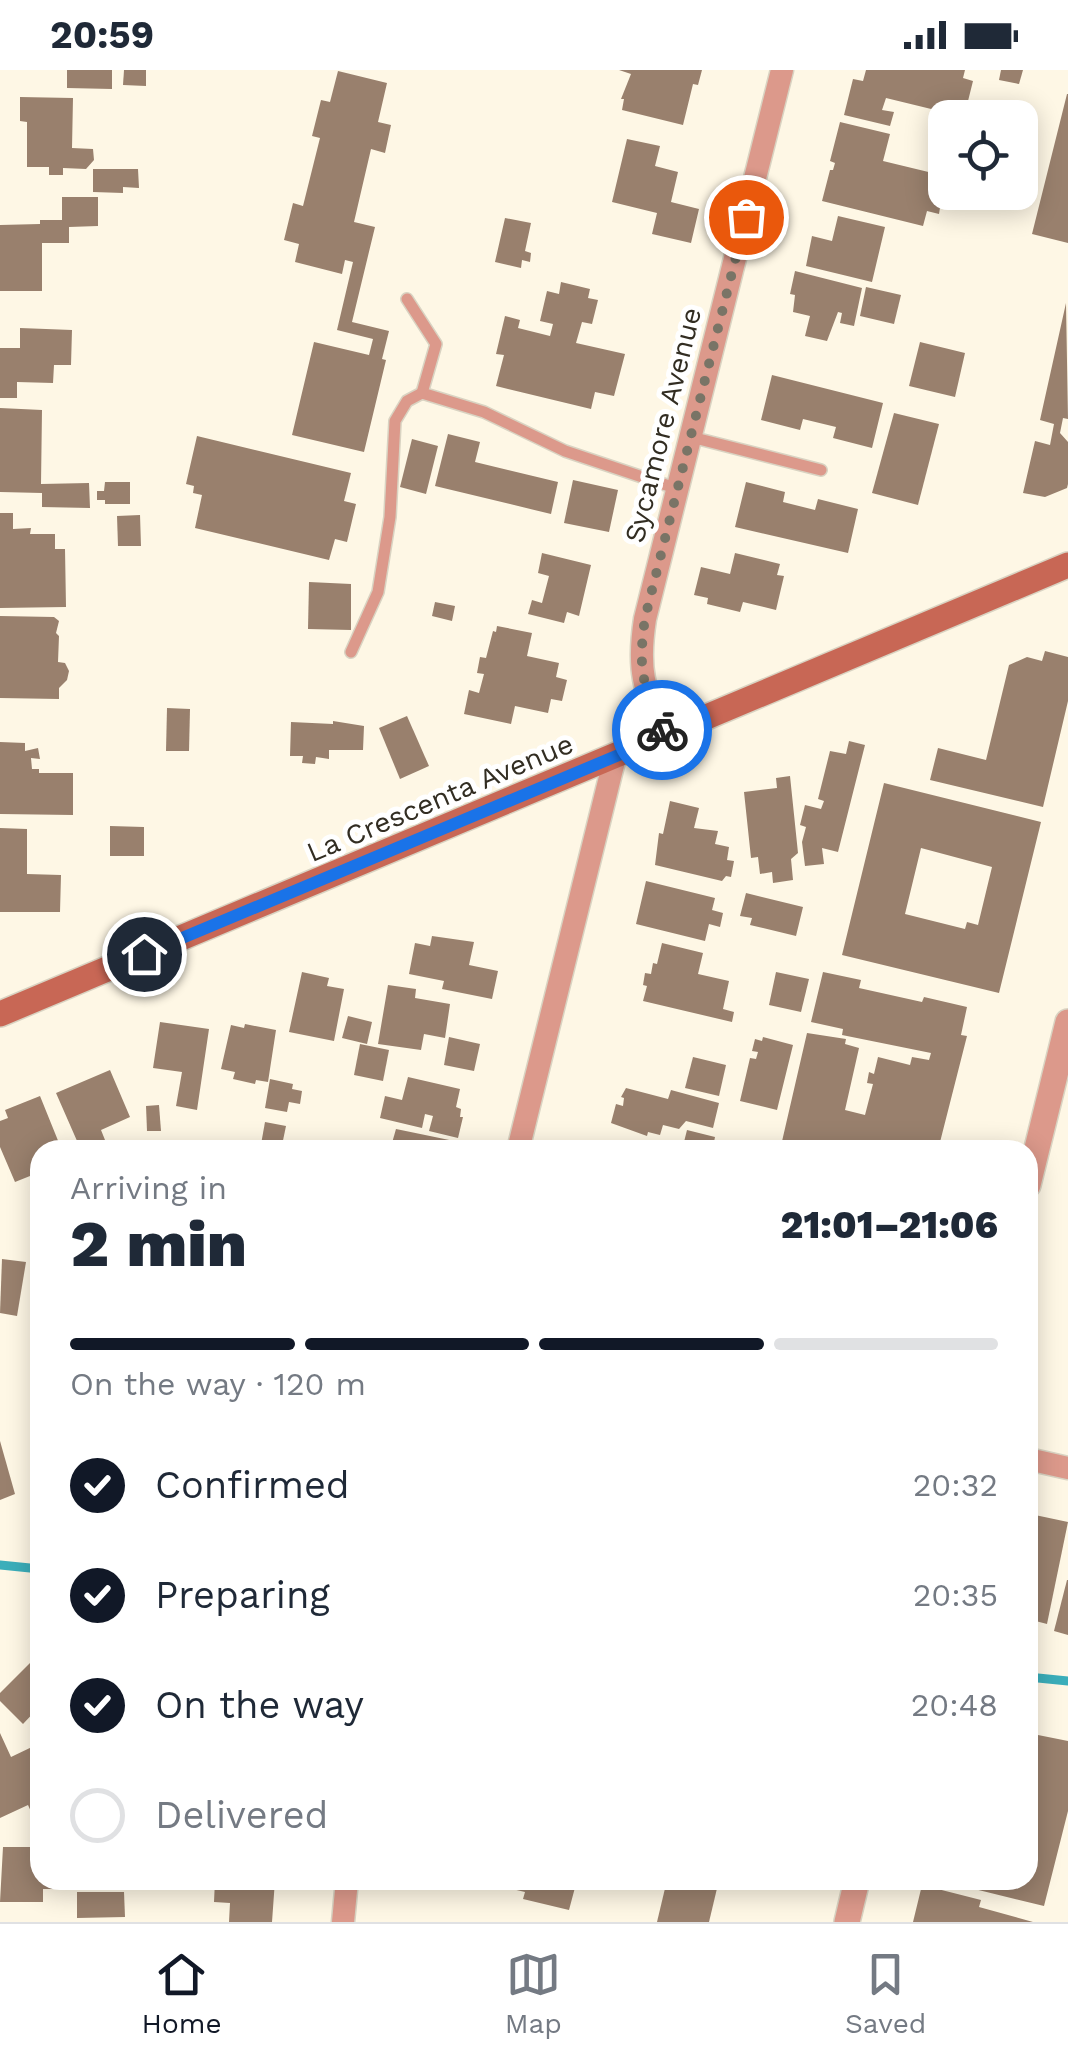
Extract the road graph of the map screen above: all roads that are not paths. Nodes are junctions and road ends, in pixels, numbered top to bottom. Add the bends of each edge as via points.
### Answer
1 (782, 70) edge
2 (408, 299) dead end
3 (422, 393) junction
4 (691, 437) junction
5 (821, 470) dead end
6 (678, 488) junction
7 (1068, 565) edge
8 (352, 652) dead end
9 (664, 736) junction
10 (614, 757) junction
11 (0, 1014) edge
12 (1068, 1022) edge
13 (520, 1140) edge
14 (1038, 1144) edge
15 (1038, 1461) edge
16 (1068, 1468) edge
17 (346, 1890) edge
18 (855, 1890) edge
19 (343, 1922) edge
20 (847, 1922) edge

1 - 4 street, Sycamore Avenue
2 - 3 lane via 436,344
3 - 6 lane
3 - 8 lane via 395,420 378,592
4 - 5 lane
4 - 6 street, Sycamore Avenue
6 - 9 street, Sycamore Avenue via 640,652 643,686
7 - 9 main road, La Crescenta Avenue
9 - 10 main road, La Crescenta Avenue
10 - 11 main road, La Crescenta Avenue
10 - 13 street
12 - 14 street
15 - 16 street
17 - 19 street
18 - 20 street

